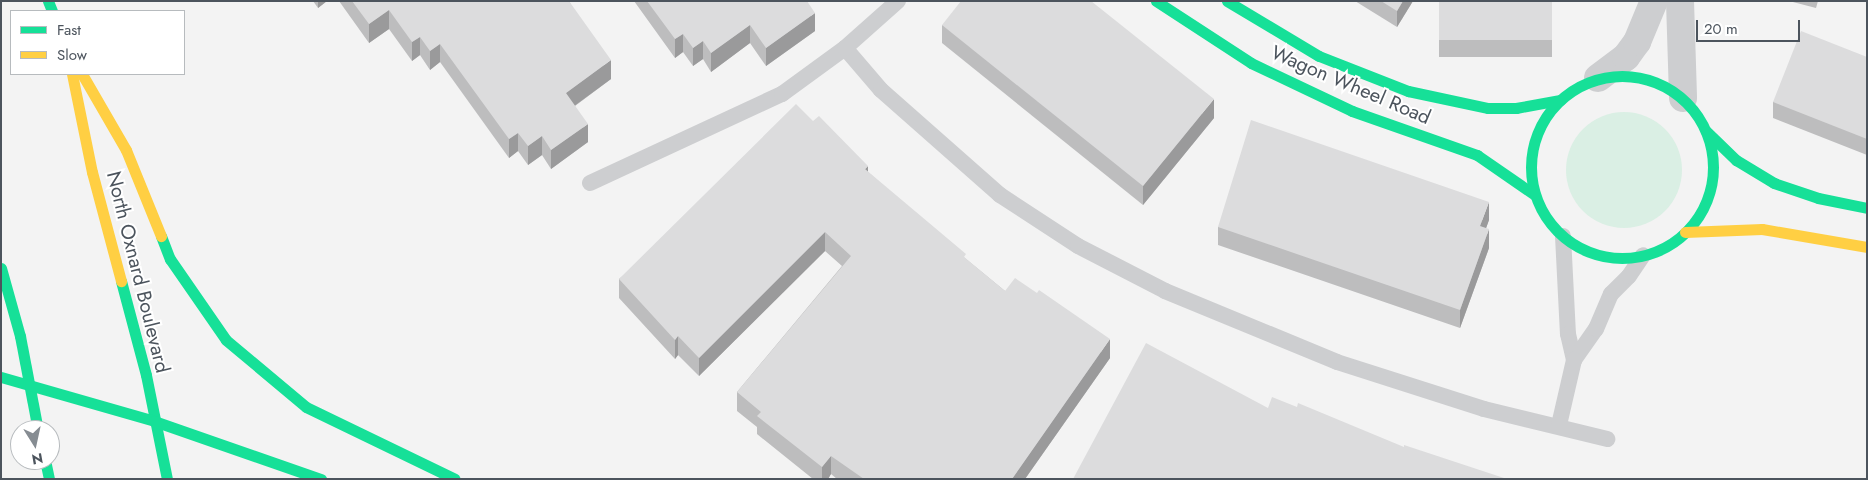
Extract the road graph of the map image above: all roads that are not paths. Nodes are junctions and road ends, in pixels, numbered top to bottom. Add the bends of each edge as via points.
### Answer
1 (898, 1) edge
2 (1156, 1) edge
3 (1226, 1) edge
4 (1654, 1) edge
5 (1680, 1) edge
6 (845, 48) junction
7 (72, 75) edge
8 (83, 75) edge
9 (1598, 78) junction
10 (1683, 98) junction
11 (1560, 100) junction
12 (1706, 131) junction
13 (590, 183) dead end
14 (1535, 195) junction
15 (1867, 208) edge
16 (1685, 232) junction
17 (1562, 236) junction
18 (1867, 247) edge
19 (1643, 255) junction
20 (1, 268) edge
21 (1574, 360) junction
22 (1, 376) edge
23 (30, 386) junction
24 (36, 420) edge
25 (154, 421) junction
26 (1559, 425) junction
27 (1607, 438) dead end
28 (167, 479) edge
29 (321, 479) edge
30 (455, 479) edge

1 - 6 lane
2 - 14 main road, Wagon Wheel Road via 1251,63 1352,111 1477,155
3 - 11 main road, Wagon Wheel Road via 1319,56 1408,91 1488,108 1516,108
4 - 9 street via 1637,42 1626,56
5 - 10 street
6 - 13 lane via 782,94
6 - 26 lane via 881,90 974,174 1000,195 1095,255 1165,291 1337,362 1484,409
7 - 25 main road, North Oxnard Boulevard via 92,172 146,374
8 - 30 main road via 126,150 170,259 226,340 306,407
9 - 10 main road via 1628,76 1657,82
9 - 11 main road
10 - 12 main road
11 - 14 main road via 1544,120 1533,144 1530,169
12 - 15 main road via 1736,160 1774,183 1818,198
12 - 16 main road via 1713,158 1711,185 1702,211
14 - 17 main road via 1546,217
16 - 18 main road via 1762,229
16 - 19 main road via 1665,247
17 - 19 main road via 1587,251 1614,258
17 - 21 lane via 1568,334
19 - 21 lane via 1611,294 1596,329
20 - 23 main road
21 - 26 lane
22 - 23 main road
23 - 24 main road
23 - 25 main road
25 - 28 main road, North Oxnard Boulevard
25 - 29 main road
26 - 27 lane

